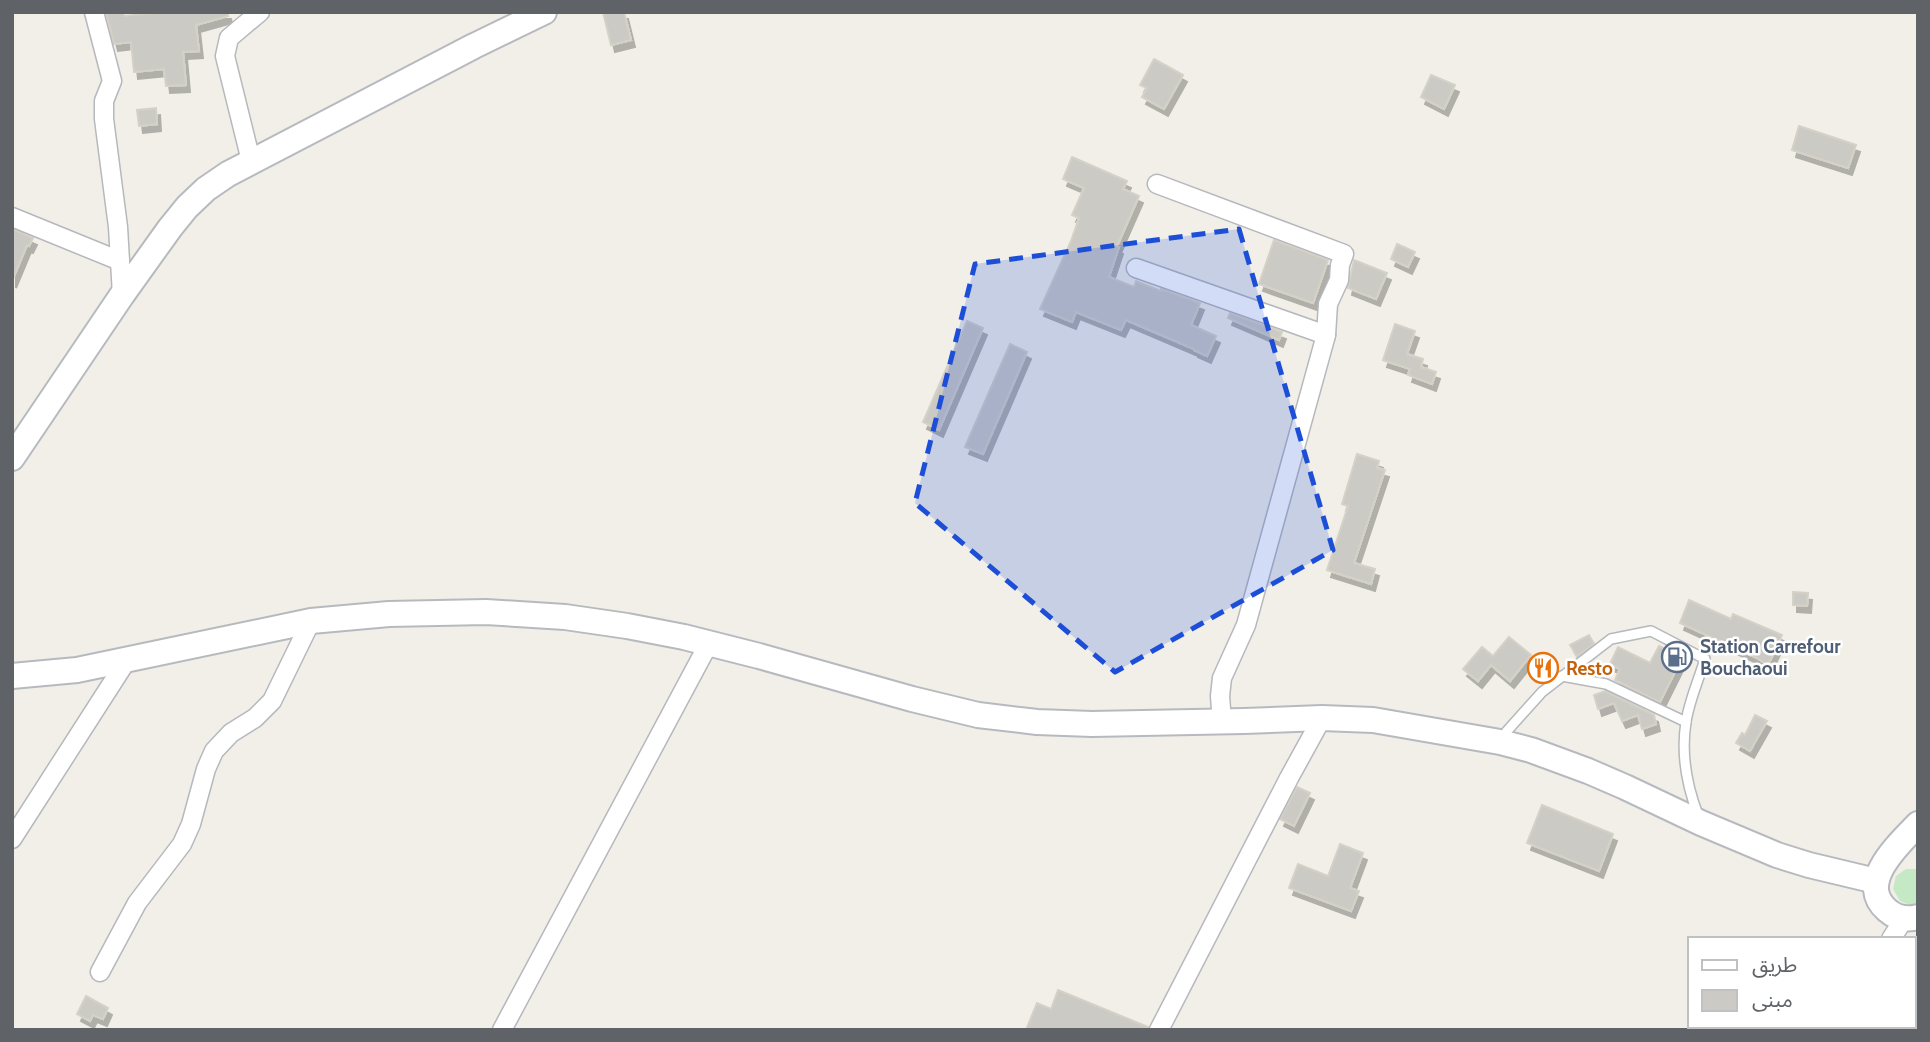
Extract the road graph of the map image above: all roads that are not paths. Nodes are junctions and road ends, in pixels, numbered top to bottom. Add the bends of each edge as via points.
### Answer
1 (94, 12) edge
2 (260, 12) edge
3 (544, 12) edge
4 (251, 162) junction
5 (1157, 184) dead end
6 (12, 217) edge
7 (120, 261) junction
8 (1136, 268) dead end
9 (122, 295) junction
10 (1325, 335) junction
11 (12, 458) edge
12 (311, 621) junction
13 (709, 643) junction
14 (127, 660) junction
15 (12, 676) edge
16 (1562, 676) junction
17 (1322, 718) junction
18 (1222, 722) junction
19 (1686, 722) junction
20 (1500, 742) junction
21 (1701, 823) junction
22 (1918, 824) edge
23 (12, 839) edge
24 (1918, 854) edge
25 (1880, 872) junction
26 (1909, 923) edge
27 (100, 972) dead end
28 (502, 1030) edge
29 (1159, 1030) edge

1 - 7 street via 112,80 104,102 104,120
2 - 4 street via 229,38 225,56
3 - 4 main road
4 - 9 main road via 206,189 187,207
5 - 10 street via 1344,254 1328,304
6 - 7 street
7 - 9 street
8 - 10 street
9 - 11 main road
10 - 18 street via 1246,625 1222,678
12 - 13 main road via 486,612 578,619
12 - 14 main road
12 - 27 street via 272,701 214,751 182,844 137,903
13 - 18 main road via 978,715 1092,724
13 - 28 street
14 - 15 main road
14 - 23 street
16 - 19 lane via 1606,684
16 - 19 lane via 1611,639 1651,631 1705,659
16 - 20 lane via 1542,692
17 - 18 main road
17 - 20 main road via 1373,720
17 - 29 street
19 - 21 lane via 1685,756
20 - 21 main road via 1588,771
21 - 25 main road via 1809,865
22 - 25 main road
24 - 25 main road via 1893,856
25 - 26 main road via 1879,901

